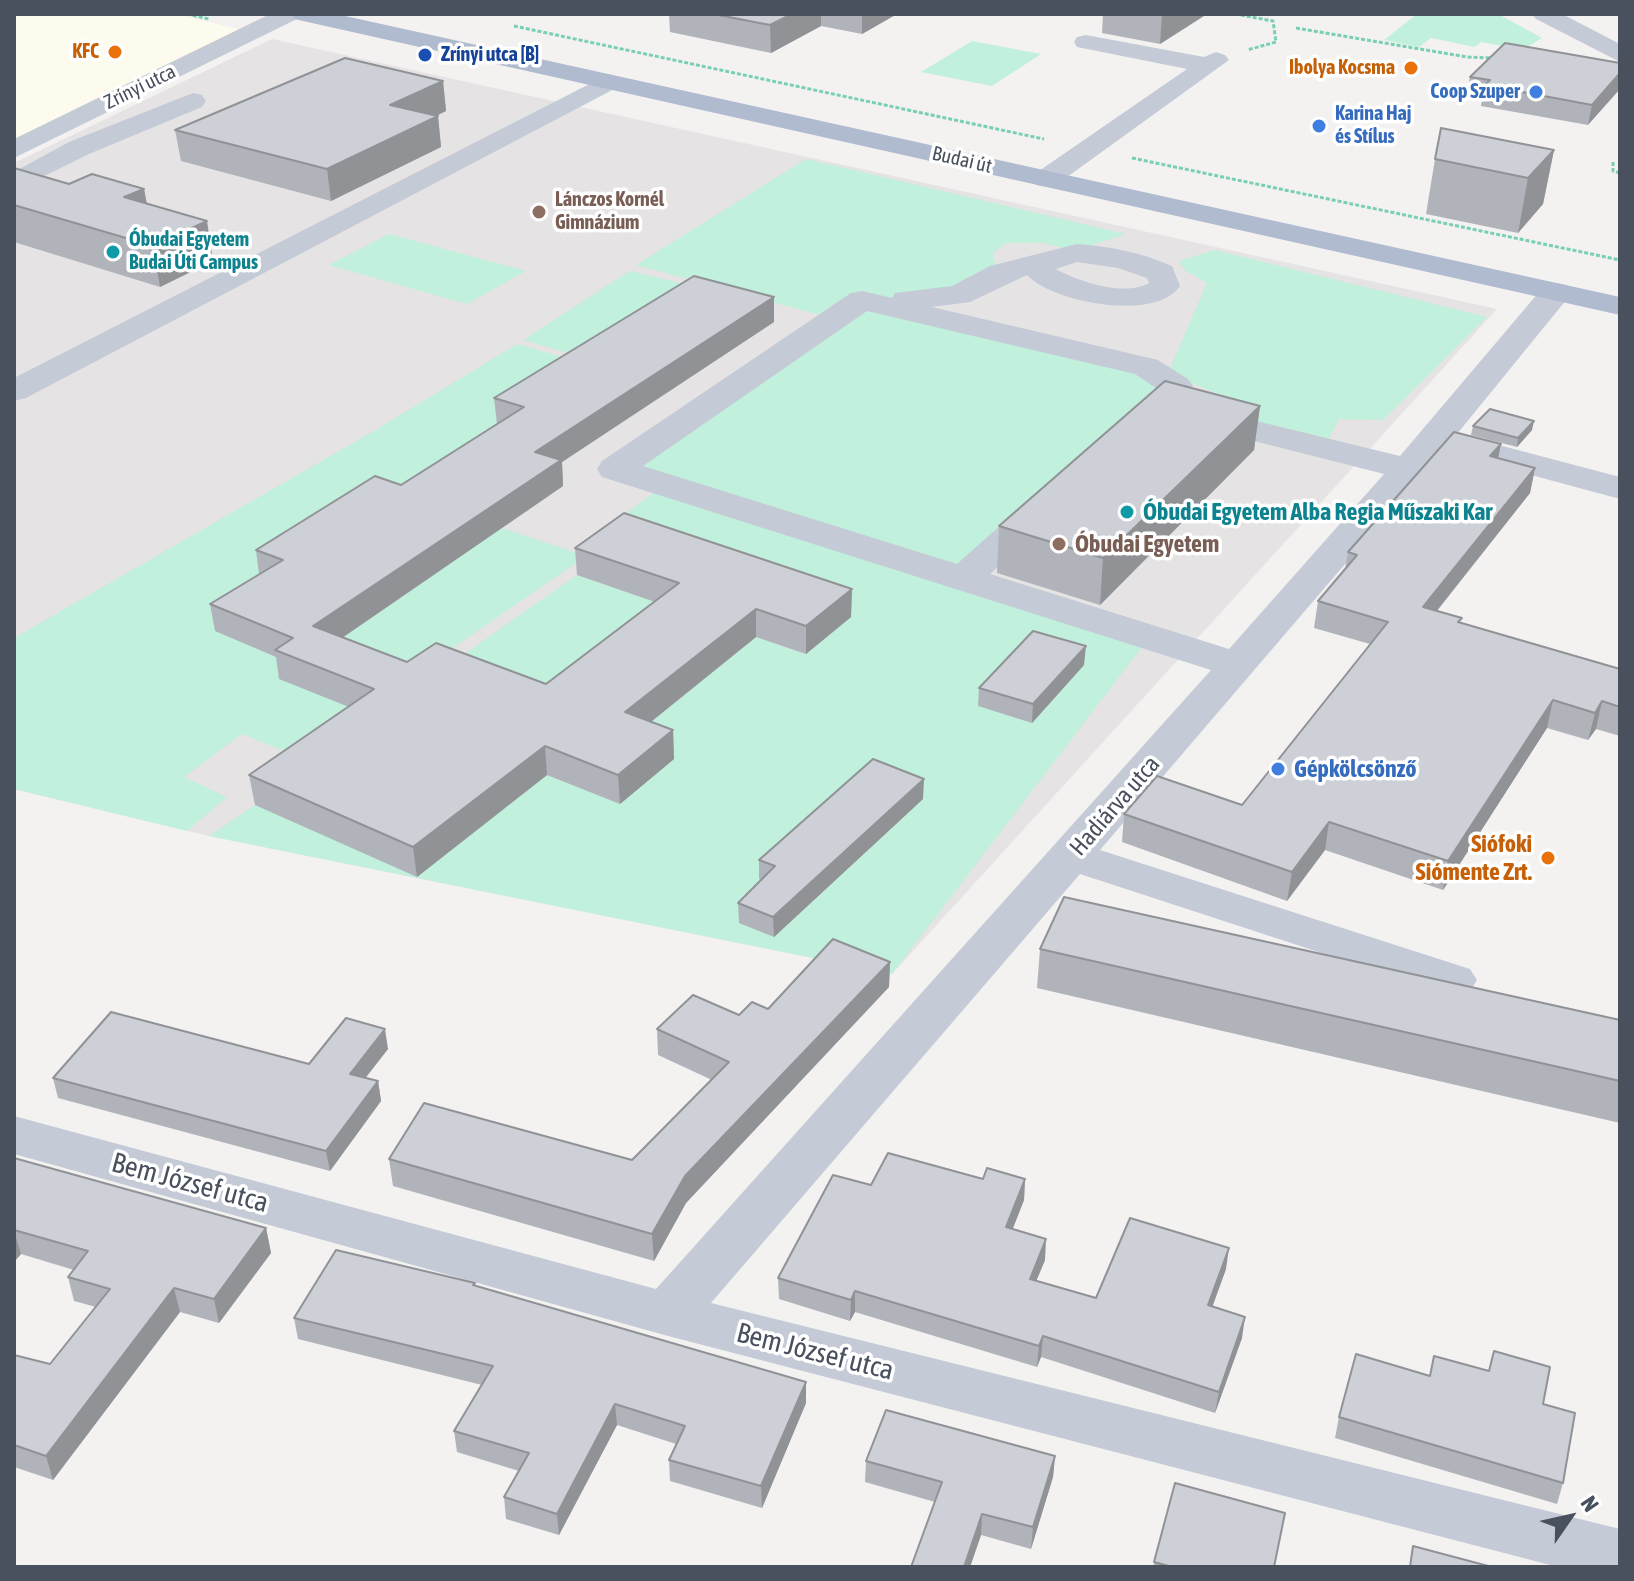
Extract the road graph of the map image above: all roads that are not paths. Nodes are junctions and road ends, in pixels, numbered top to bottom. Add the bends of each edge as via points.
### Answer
1 (303, 14) edge
2 (1544, 14) edge
3 (278, 19) edge
4 (336, 21) junction
5 (1086, 42) dead end
6 (1620, 54) edge
7 (609, 82) junction
8 (193, 101) dead end
9 (26, 144) edge
10 (79, 148) junction
11 (1046, 179) junction
12 (14, 183) edge
13 (1139, 238) dead end
14 (1112, 258) junction
15 (1048, 259) junction
16 (1556, 292) junction
17 (1137, 297) junction
18 (862, 300) junction
19 (1620, 306) edge
20 (1146, 367) junction
21 (14, 391) edge
22 (1420, 454) junction
23 (1065, 487) edge
24 (1620, 488) edge
25 (963, 578) junction
26 (1237, 665) junction
27 (1071, 856) junction
28 (1453, 980) edge
29 (14, 1135) edge
30 (668, 1314) junction
31 (1620, 1556) edge

1 - 4 main road, Budai út
2 - 6 street
3 - 4 street, Zrínyi utca
3 - 9 street, Zrínyi utca
4 - 7 main road, Budai út
5 - 11 street via 1212,63
7 - 11 main road, Budai út
7 - 21 street
8 - 10 street
9 - 10 street
10 - 12 street
11 - 16 main road, Budai út
13 - 14 street
14 - 15 street via 1077,253
14 - 17 street via 1161,273 1165,286 1160,292
15 - 17 street via 1040,265 1047,278
15 - 18 street via 937,300
16 - 19 main road, Budai út
16 - 22 street, Hadiárva utca
17 - 20 street via 1129,332
18 - 20 street
18 - 25 street via 615,469
20 - 22 street via 1176,386 1144,417
22 - 24 street
22 - 26 street, Hadiárva utca
23 - 25 street
25 - 26 street
26 - 27 street, Hadiárva utca
27 - 28 street
27 - 30 street, Hadiárva utca
29 - 30 street, Bem József utca
30 - 31 street, Bem József utca

